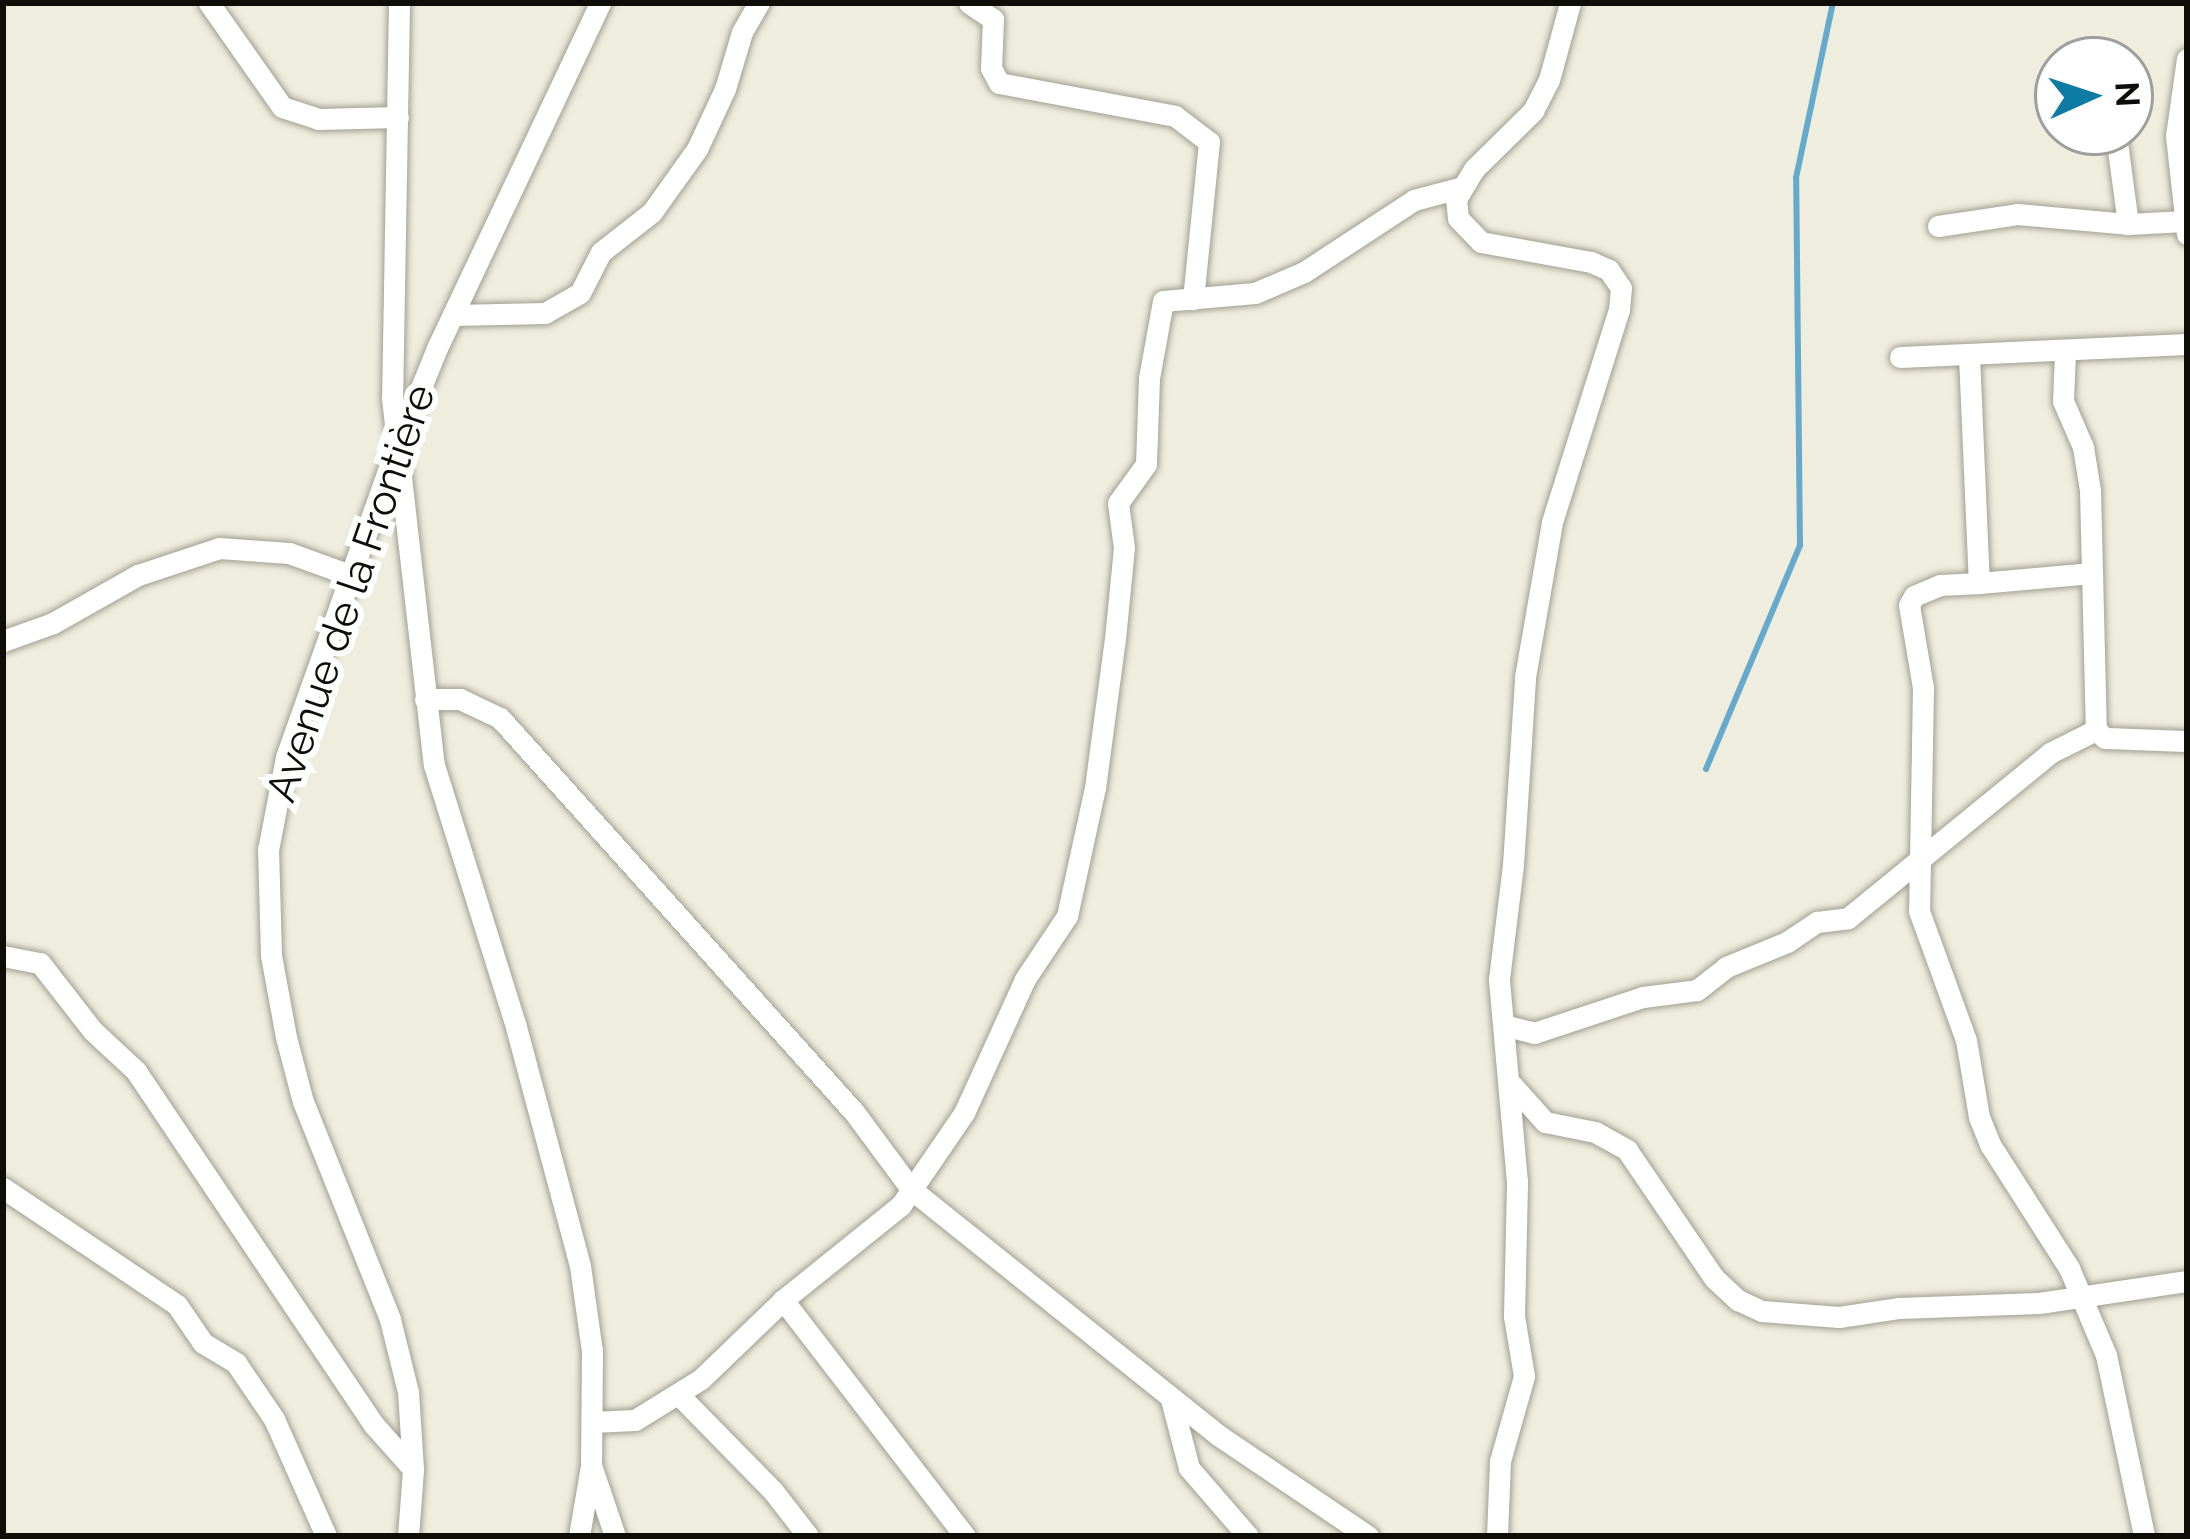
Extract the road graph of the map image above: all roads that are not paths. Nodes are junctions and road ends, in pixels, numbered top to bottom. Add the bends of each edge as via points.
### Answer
1 (209, 3) edge
2 (399, 3) edge
3 (600, 3) edge
4 (759, 3) edge
5 (969, 3) edge
6 (1570, 3) edge
7 (2187, 59) edge
8 (398, 116) junction
9 (2119, 156) edge
10 (1460, 188) junction
11 (2128, 224) junction
12 (1938, 226) dead end
13 (2186, 228) edge
14 (1193, 299) junction
15 (453, 315) junction
16 (2187, 344) edge
17 (2065, 353) junction
18 (1969, 356) junction
19 (1900, 357) dead end
20 (394, 454) junction
21 (2090, 573) junction
22 (350, 575) junction
23 (1979, 584) junction
24 (3, 641) edge
25 (425, 699) junction
26 (2096, 730) junction
27 (2187, 741) edge
28 (1920, 855) junction
29 (3, 956) edge
30 (1503, 1025) junction
31 (1512, 1085) junction
32 (3, 1188) edge
33 (911, 1189) junction
34 (2187, 1281) edge
35 (2084, 1296) junction
36 (783, 1300) junction
37 (678, 1394) junction
38 (1171, 1399) junction
39 (592, 1422) junction
40 (591, 1466) junction
41 (412, 1469) junction
42 (326, 1536) edge
43 (408, 1536) edge
44 (579, 1536) edge
45 (616, 1536) edge
46 (808, 1536) edge
47 (964, 1536) edge
48 (1248, 1536) edge
49 (1368, 1536) edge
50 (1497, 1536) edge
51 (2144, 1536) edge

1 - 8 street via 282,107 318,119
2 - 8 street
3 - 15 street, Avenue de la Frontière
4 - 15 street via 697,149 652,212 602,252 580,293 545,313
5 - 14 street via 993,20 991,68 999,83 1175,116 1209,142
6 - 10 street via 1533,111
7 - 13 street via 2176,136
8 - 20 street
9 - 11 street
10 - 14 street via 1414,200 1255,293
10 - 30 street via 1458,218 1481,242 1591,262 1621,288 1552,522 1525,677 1499,980
11 - 12 street via 2017,214
11 - 13 street
14 - 33 street via 1163,301 1146,464 1118,502 1124,548 1115,639 1075,895 1007,1014 964,1114
15 - 20 street, Avenue de la Frontière
16 - 17 street
17 - 18 street
17 - 21 street via 2063,400 2090,490
18 - 19 street
18 - 23 street
20 - 22 street, Avenue de la Frontière
20 - 25 street
21 - 23 street
21 - 26 street
22 - 24 street via 289,553 219,548 137,574 53,623
22 - 41 street, Avenue de la Frontière via 286,757 266,891 286,1037 303,1102 390,1319 408,1392
23 - 28 street via 1940,585 1909,605 1923,688
25 - 33 street via 460,699 500,718 854,1112
25 - 39 street via 447,818 517,1027 580,1266
26 - 27 street via 2104,738
26 - 28 street via 2050,753
28 - 30 street via 1848,918 1817,922 1697,989 1643,997 1534,1033
28 - 35 street via 1919,911 1966,1040 1979,1117
29 - 41 street via 40,963 136,1071 374,1425
30 - 31 street
31 - 35 street via 1545,1122 1595,1132 1628,1150 1714,1278 1762,1311 1839,1317
31 - 50 street via 1514,1316 1524,1376 1499,1461
32 - 42 street via 177,1305 203,1343 236,1363 274,1419
33 - 36 street via 886,1221
33 - 38 street
34 - 35 street
35 - 51 street via 2110,1374
36 - 37 street
36 - 47 street
37 - 39 street via 635,1420
37 - 46 street
38 - 48 street via 1189,1468
38 - 49 street
39 - 40 street
40 - 44 street
40 - 45 street
41 - 43 street, Avenue de la Frontière

